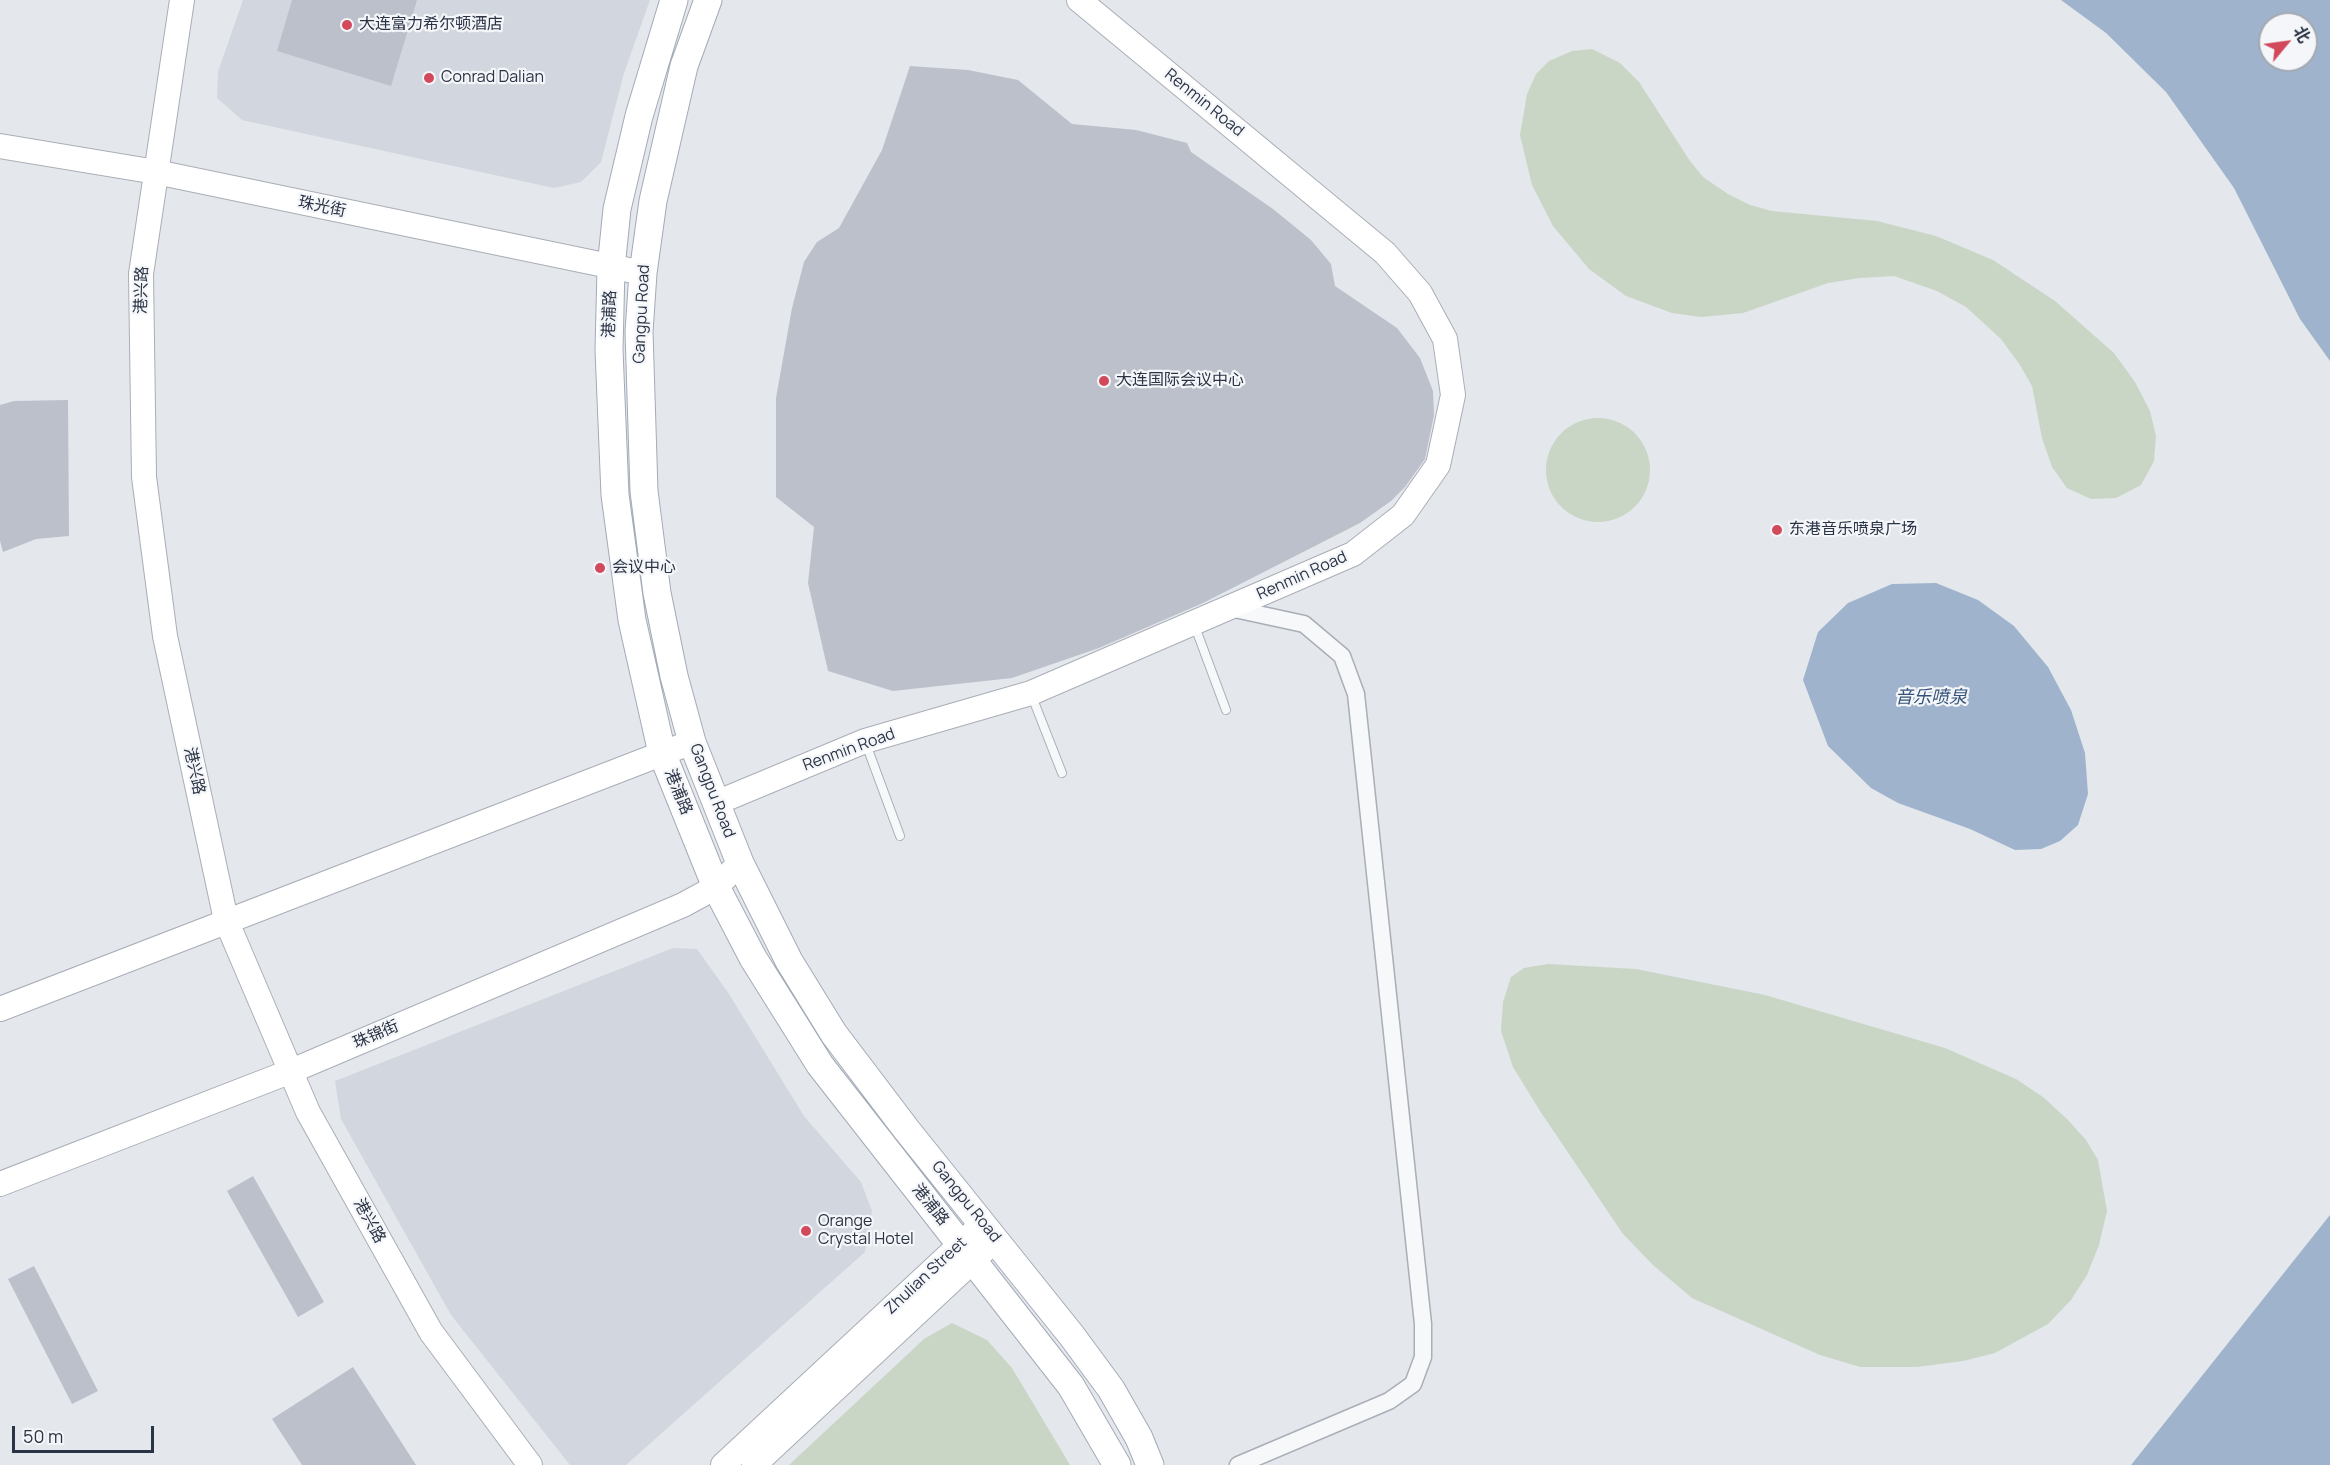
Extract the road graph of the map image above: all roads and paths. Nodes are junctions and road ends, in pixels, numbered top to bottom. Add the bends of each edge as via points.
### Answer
1 (182, 0) edge
2 (674, 0) edge
3 (708, 0) edge
4 (1079, 0) edge
5 (0, 146) edge
6 (156, 172) junction
7 (612, 268) junction
8 (643, 273) junction
9 (1230, 608) junction
10 (1194, 623) junction
11 (1031, 693) junction
12 (1226, 710) dead end
13 (865, 741) junction
14 (692, 742) junction
15 (662, 753) junction
16 (1062, 773) dead end
17 (716, 803) junction
18 (900, 836) dead end
19 (740, 863) junction
20 (716, 887) junction
21 (226, 920) junction
22 (0, 1010) edge
23 (289, 1072) junction
24 (0, 1184) edge
25 (990, 1232) junction
26 (968, 1252) junction
27 (530, 1465) edge
28 (723, 1465) edge
29 (754, 1465) edge
30 (1118, 1465) edge
31 (1150, 1465) edge
32 (1238, 1465) edge

1 - 6 main road, 港兴路
2 - 7 main road, 港浦路 via 639,116 617,209
3 - 8 main road, Gangpu Road via 684,66 653,201
4 - 9 main road, Renmin Road via 1385,253 1420,293 1445,339 1453,395 1438,465 1402,515 1353,554
5 - 6 main road, 珠光街
6 - 7 main road, 珠光街
6 - 21 main road, 港兴路 via 141,274 144,477 165,636
7 - 8 main road, 珠光街
7 - 15 main road, 港浦路 via 609,361 615,495 632,620
8 - 14 main road, Gangpu Road via 639,343 644,491 659,604
9 - 10 main road, Renmin Road
9 - 32 street via 1304,624 1342,656 1356,694 1423,1324 1423,1357 1413,1384 1389,1401
10 - 11 main road, Renmin Road
10 - 12 lane
11 - 13 main road, Renmin Road
11 - 16 lane
13 - 17 main road, Renmin Road
13 - 18 lane
14 - 15 main road
14 - 17 main road, Gangpu Road
15 - 20 main road, 港浦路
15 - 21 main road
17 - 19 main road, Gangpu Road
19 - 20 main road, 珠锦街
19 - 25 main road, Gangpu Road via 789,961 834,1034
20 - 23 main road, 珠锦街 via 683,905
20 - 26 main road, 港浦路 via 753,958 820,1065
21 - 22 main road
21 - 23 main road, 港兴路
23 - 24 main road, 珠锦街
23 - 27 main road, 港兴路 via 431,1332
25 - 26 main road, Zhulian Street via 978,1228
25 - 31 main road, Gangpu Road via 1111,1389
26 - 28 main road, Zhulian Street
26 - 29 main road, Zhulian Street
26 - 30 main road, 港浦路 via 1071,1386

